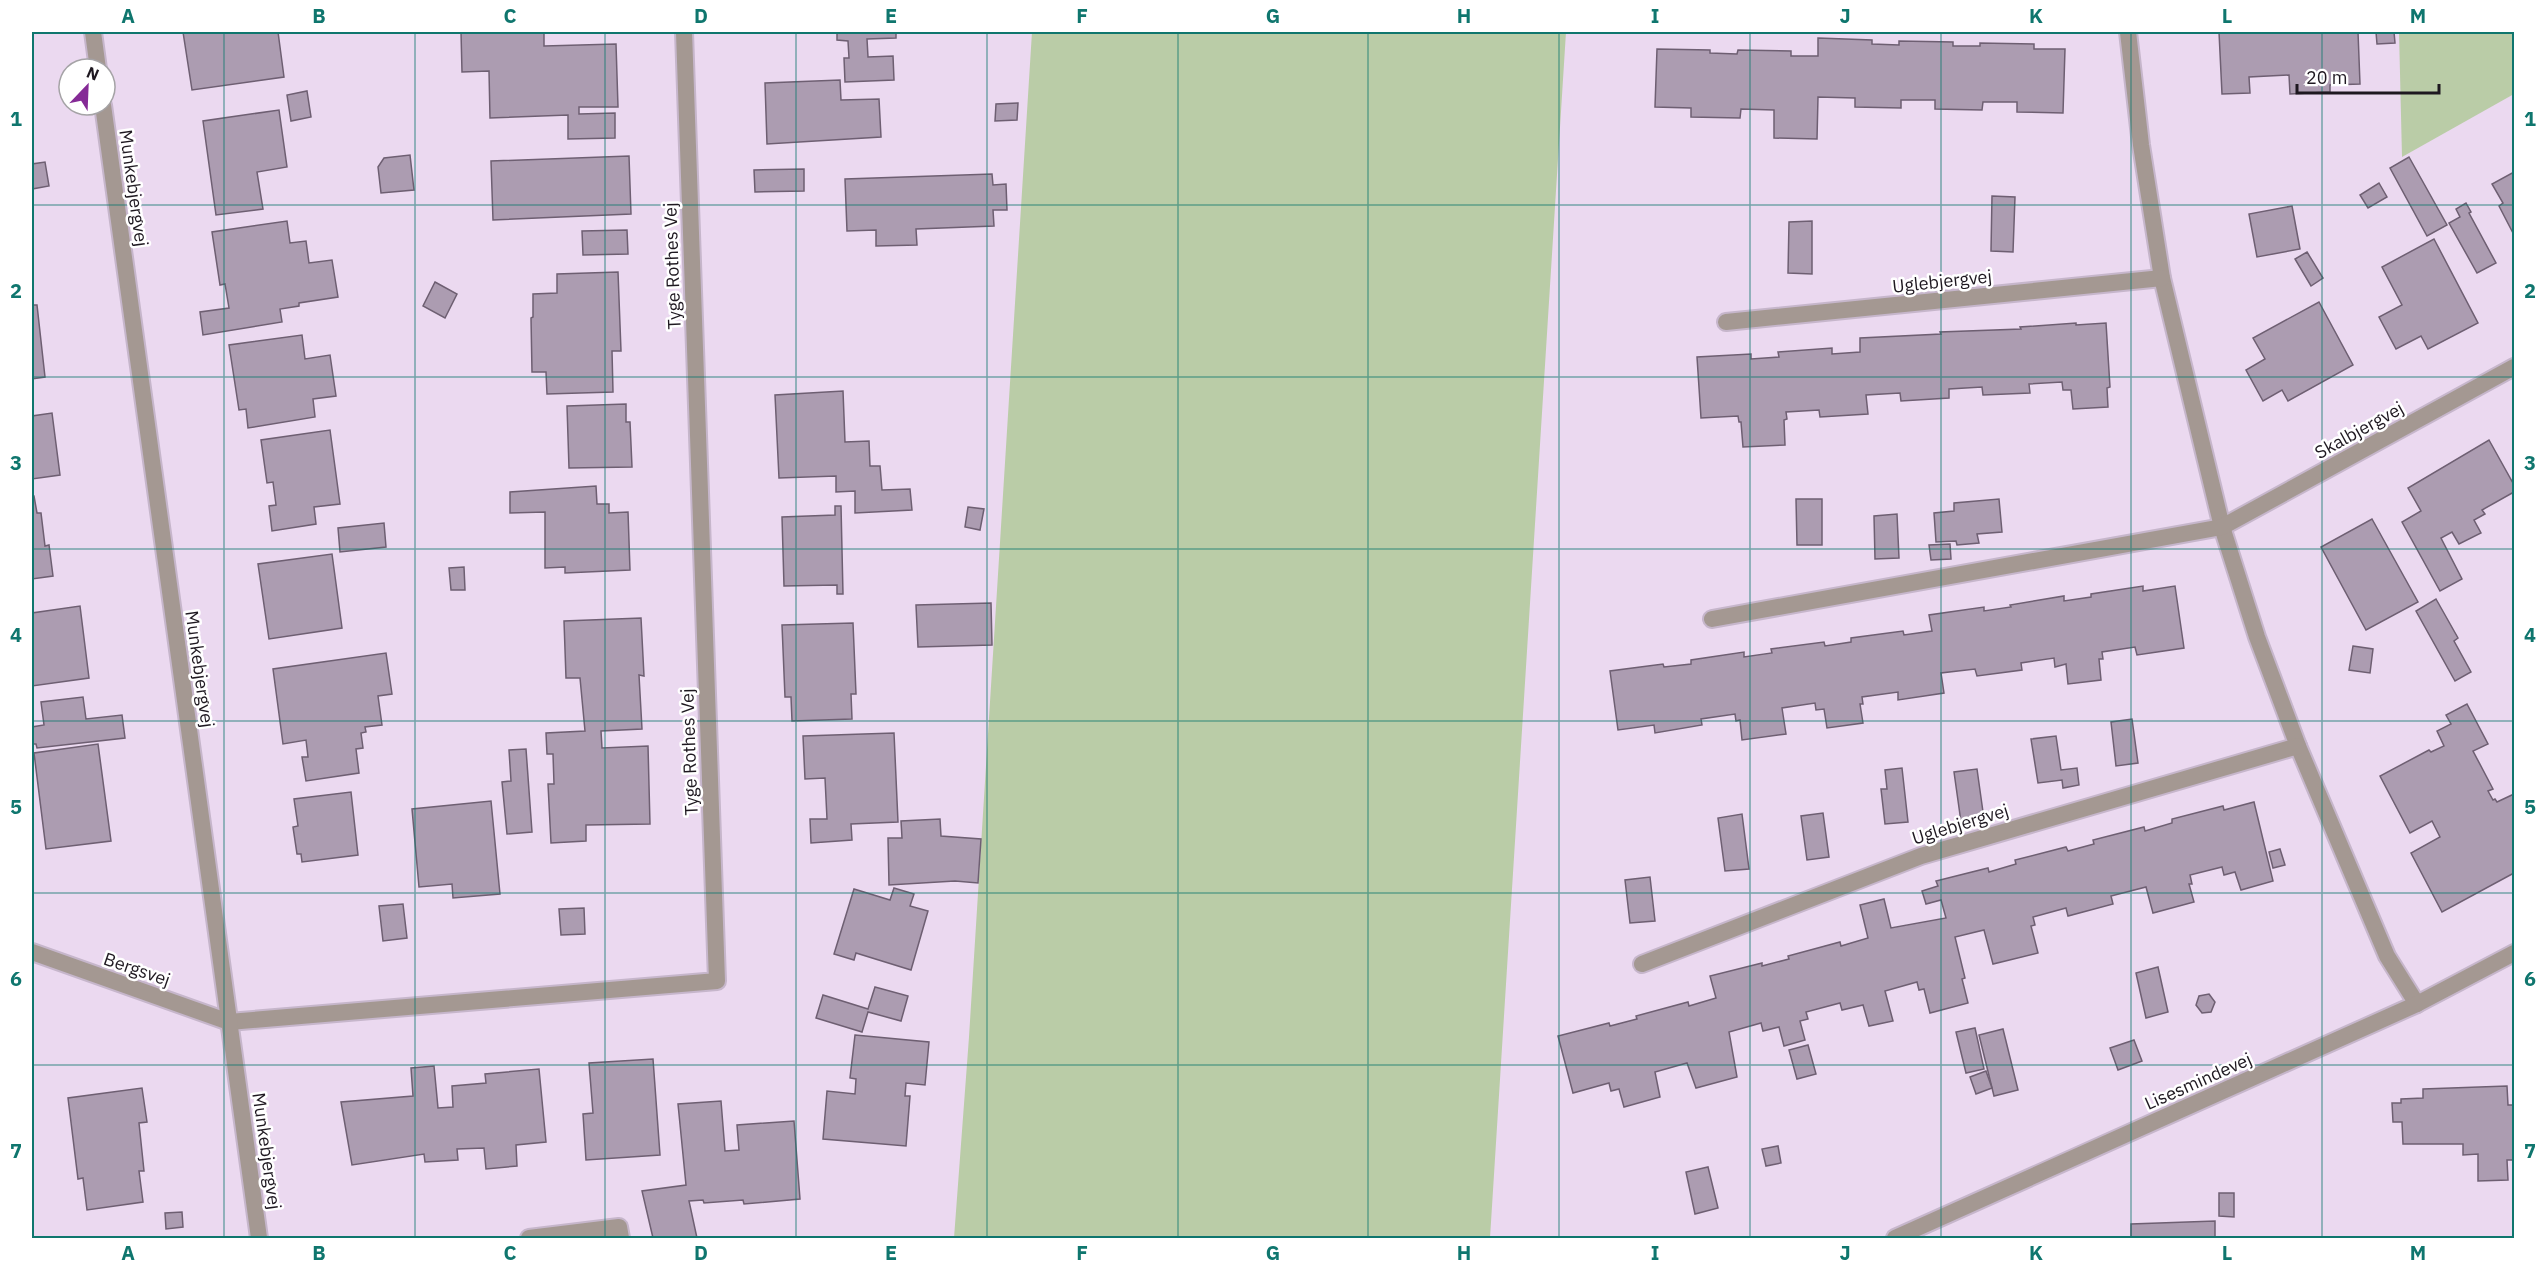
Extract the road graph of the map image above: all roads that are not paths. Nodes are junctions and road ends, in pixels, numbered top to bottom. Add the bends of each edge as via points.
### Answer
1 (93, 32) edge
2 (684, 32) edge
3 (2128, 32) edge
4 (96, 57) edge
5 (105, 117) edge
6 (2162, 278) junction
7 (1726, 322) dead end
8 (2514, 367) edge
9 (2222, 527) junction
10 (1712, 619) dead end
11 (2298, 746) junction
12 (32, 952) edge
13 (2512, 959) edge
14 (1642, 964) dead end
15 (2418, 1004) junction
16 (229, 1022) junction
17 (1903, 1237) edge
18 (259, 1239) edge
19 (529, 1239) edge
20 (621, 1239) edge

1 - 4 street
2 - 16 street, Tyge Rothes Vej via 717,981
3 - 6 street
5 - 16 street, Munkebjergvej
6 - 7 street, Uglebjergvej
6 - 9 street
8 - 9 street, Skalbjergvej
9 - 10 street
9 - 11 street
11 - 14 street, Uglebjergvej via 1921,856
11 - 15 street via 2387,956
12 - 16 street, Bergsvej
13 - 15 street, Lisesmindevej
15 - 17 street, Lisesmindevej
16 - 18 street, Munkebjergvej
19 - 20 street via 619,1227

